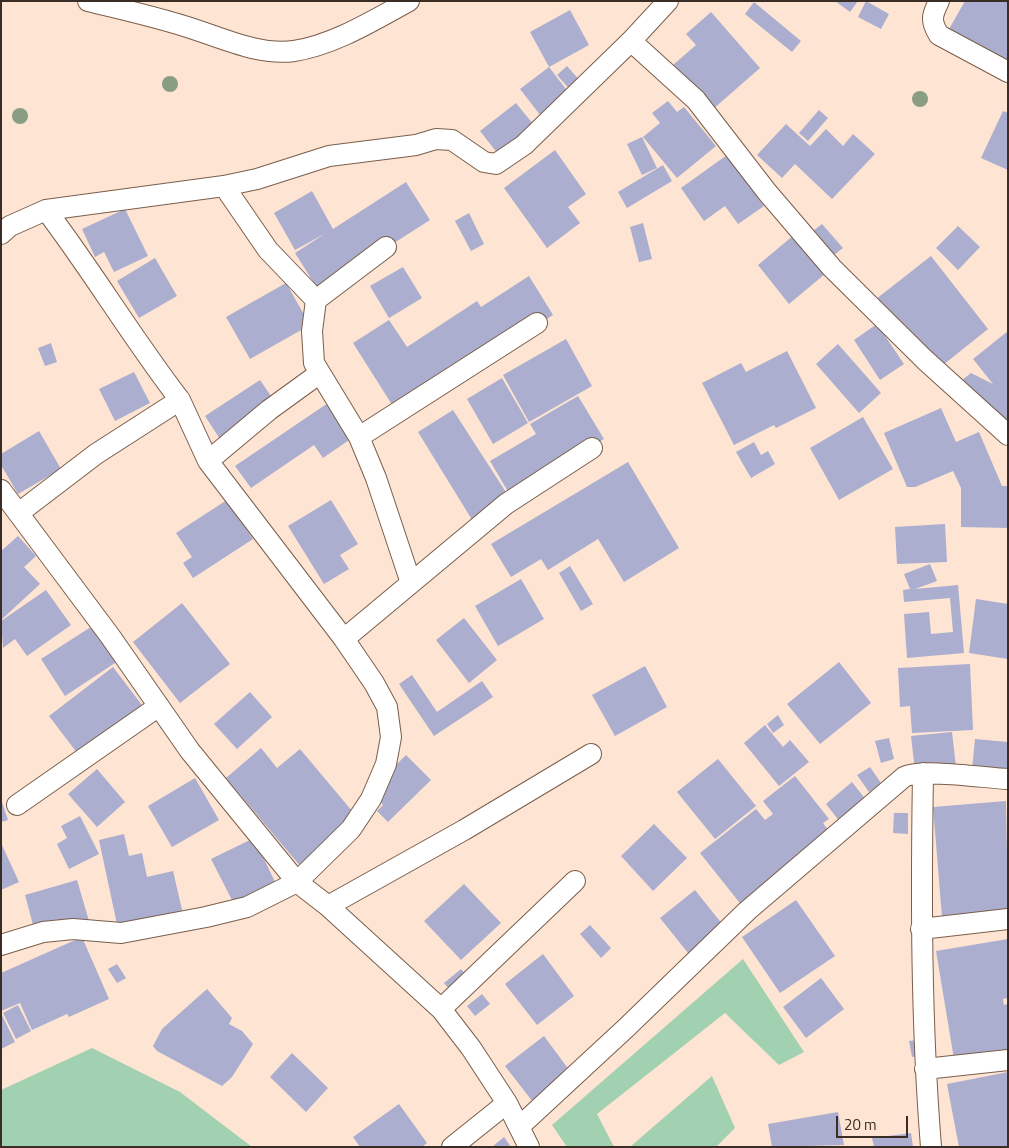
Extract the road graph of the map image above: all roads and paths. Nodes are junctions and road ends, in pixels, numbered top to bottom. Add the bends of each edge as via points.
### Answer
1 (88, 1) edge
2 (409, 1) edge
3 (668, 1) edge
4 (939, 1) edge
5 (631, 41) junction
6 (1008, 72) edge
7 (224, 186) junction
8 (46, 210) junction
9 (1, 234) edge
10 (386, 247) dead end
11 (316, 300) junction
12 (537, 323) dead end
13 (320, 373) junction
14 (180, 400) junction
15 (1008, 435) edge
16 (359, 437) junction
17 (592, 448) dead end
18 (208, 461) junction
19 (1, 490) edge
20 (20, 512) junction
21 (411, 583) junction
22 (344, 639) junction
23 (159, 706) junction
24 (591, 754) dead end
25 (923, 773) junction
26 (1008, 779) edge
27 (17, 805) dead end
28 (575, 880) dead end
29 (297, 882) junction
30 (328, 906) junction
31 (1008, 919) edge
32 (921, 930) junction
33 (1, 945) edge
34 (441, 1009) junction
35 (1008, 1060) edge
36 (925, 1069) junction
37 (507, 1103) junction
38 (519, 1126) junction
39 (452, 1147) edge
40 (529, 1147) edge
41 (931, 1147) edge

1 - 2 street via 240,44 265,50 292,51 341,35
3 - 5 street
4 - 6 street via 932,16 939,34
5 - 7 street via 524,145 496,164 484,162 461,145 444,138 416,145 329,156
5 - 15 street via 696,100 767,192 832,268 925,360
7 - 8 street
7 - 11 street via 268,250
8 - 9 street via 10,226
8 - 14 street
10 - 11 street
11 - 13 street via 312,350
12 - 16 street
13 - 16 street
13 - 18 street
14 - 18 street
14 - 20 street via 96,454
16 - 21 street
17 - 21 street via 506,504
18 - 22 street
19 - 20 street
20 - 23 street
21 - 22 street
22 - 29 street via 387,707 391,737 386,764 371,799 351,829
23 - 27 street
23 - 29 street via 190,751
24 - 30 street
25 - 26 street
25 - 32 street
25 - 38 street via 904,777 747,911
28 - 34 street
29 - 30 street
29 - 33 street via 247,907 206,918 121,933 73,929 43,932
30 - 34 street
31 - 32 street
32 - 36 street
34 - 37 street
35 - 36 street
36 - 41 street
37 - 38 street
37 - 39 street
38 - 40 street

